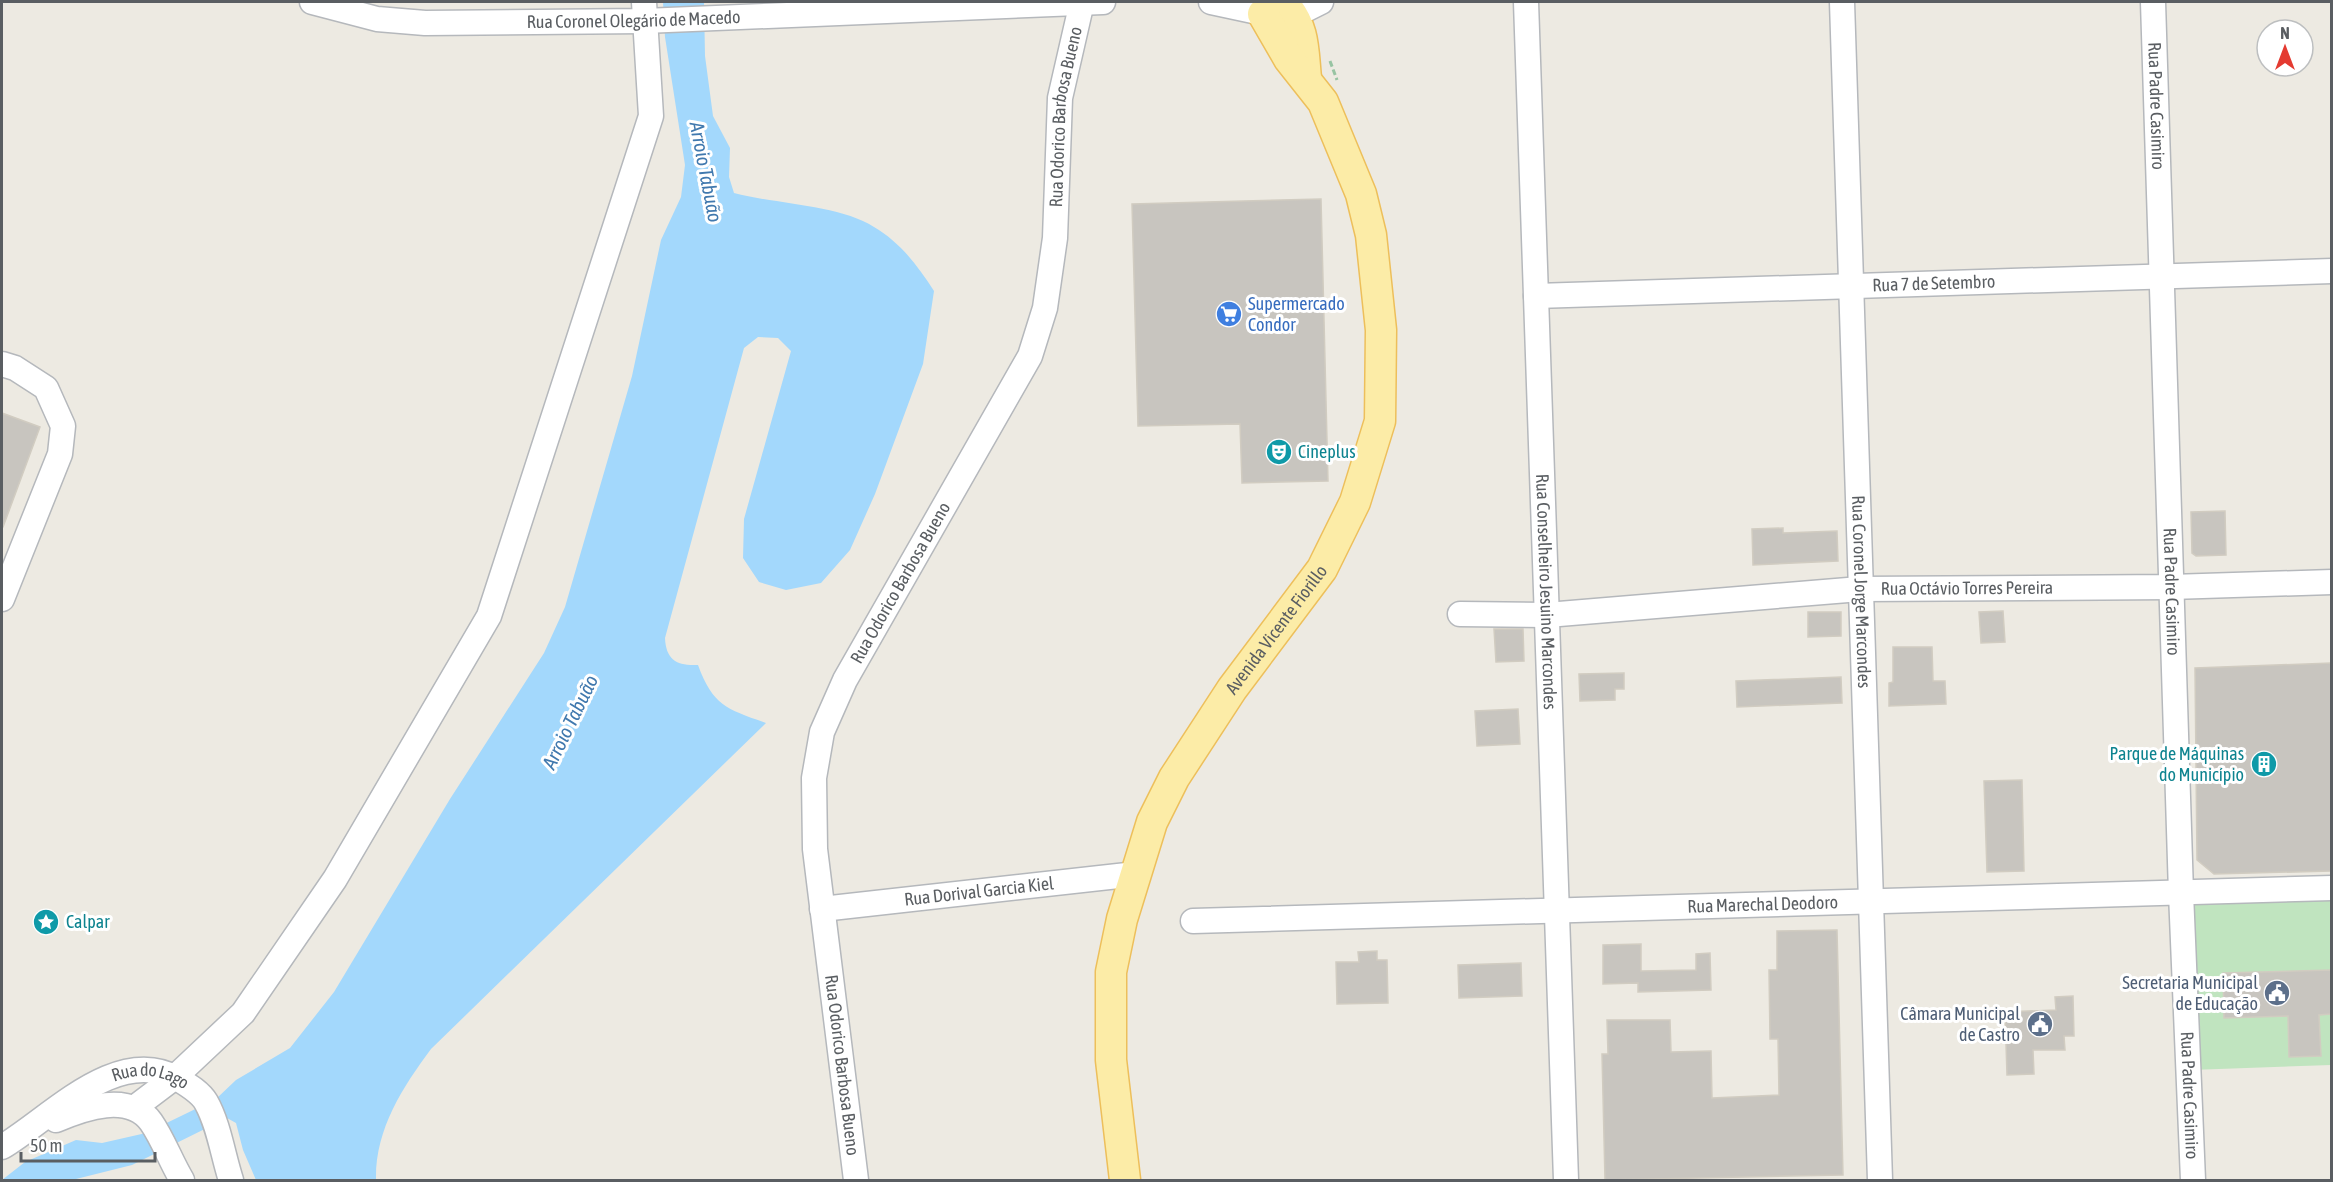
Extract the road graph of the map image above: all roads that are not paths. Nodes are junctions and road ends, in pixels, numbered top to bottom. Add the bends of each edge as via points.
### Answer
1 (312, 2) edge
2 (1092, 2) edge
3 (1211, 2) edge
4 (1321, 2) edge
5 (1526, 2) edge
6 (1842, 2) edge
7 (2153, 2) edge
8 (1055, 3) edge
9 (1270, 6) edge
10 (648, 14) edge
11 (2331, 271) edge
12 (2162, 276) junction
13 (1851, 286) junction
14 (1536, 296) junction
15 (2, 364) edge
16 (2331, 582) edge
17 (2171, 586) junction
18 (1860, 589) junction
19 (2, 599) edge
20 (1460, 614) dead end
21 (1547, 615) junction
22 (1136, 874) junction
23 (2331, 888) edge
24 (2181, 892) junction
25 (1873, 900) junction
26 (822, 909) junction
27 (1557, 910) junction
28 (1193, 921) dead end
29 (175, 1077) junction
30 (143, 1116) junction
31 (24, 1134) junction
32 (2, 1147) edge
33 (182, 1180) edge
34 (231, 1180) edge
35 (856, 1180) edge
36 (1125, 1180) edge
37 (1566, 1180) edge
38 (1880, 1180) edge
39 (2193, 1180) edge

1 - 10 street, Rua Coronel Olegário de Macedo via 377,19 425,23
2 - 8 street, Rua Coronel Olegário de Macedo
2 - 26 street, Rua Odorico Barbosa Bueno via 1060,98 1055,238 1045,308 1030,356 845,680 822,732 814,778 815,849
3 - 9 street
4 - 9 street via 1307,9
5 - 14 street, Rua Conselheiro Jesuino Marcondes
6 - 13 street, Rua Coronel Jorge Marcondes
7 - 12 street, Rua Padre Casimiro
8 - 10 street, Rua Coronel Olegário de Macedo via 721,19
9 - 22 main road, Avenida Vicente Fiorillo via 1289,59 1323,102 1361,194 1371,235 1381,330 1380,421 1355,502 1322,569 1232,689 1174,778 1152,822
10 - 29 street via 651,116 489,616 328,889 243,1013
11 - 12 street, Rua 7 de Setembro
12 - 13 street, Rua 7 de Setembro
12 - 17 street, Rua Padre Casimiro
13 - 14 street, Rua 7 de Setembro
13 - 18 street, Rua Coronel Jorge Marcondes
14 - 21 street, Rua Conselheiro Jesuino Marcondes
15 - 19 street via 46,388 63,426 60,454
16 - 17 street, Rua Octávio Torres Pereira
17 - 18 street, Rua Octávio Torres Pereira
17 - 24 street, Rua Padre Casimiro
18 - 21 street, Rua Octávio Torres Pereira
18 - 25 street, Rua Coronel Jorge Marcondes
20 - 21 street, Rua Octávio Torres Pereira
21 - 27 street, Rua Conselheiro Jesuino Marcondes
22 - 26 street, Rua Dorival Garcia Kiel
22 - 36 main road, Avenida Vicente Fiorillo via 1111,972 1111,1060
23 - 24 street, Rua Marechal Deodoro
24 - 25 street, Rua Marechal Deodoro
24 - 39 street, Rua Padre Casimiro
25 - 27 street, Rua Marechal Deodoro
25 - 38 street, Rua Coronel Jorge Marcondes
26 - 35 street, Rua Odorico Barbosa Bueno
27 - 28 street, Rua Marechal Deodoro
27 - 37 street, Rua Conselheiro Jesuino Marcondes
29 - 30 street
29 - 31 street, Rua do Lago via 158,1071 133,1070 105,1077
29 - 34 street, Rua do Lago via 205,1102
30 - 31 street, Rua do Lago via 119,1104 98,1107 72,1113
30 - 33 street
31 - 32 street, Rua do Lago

